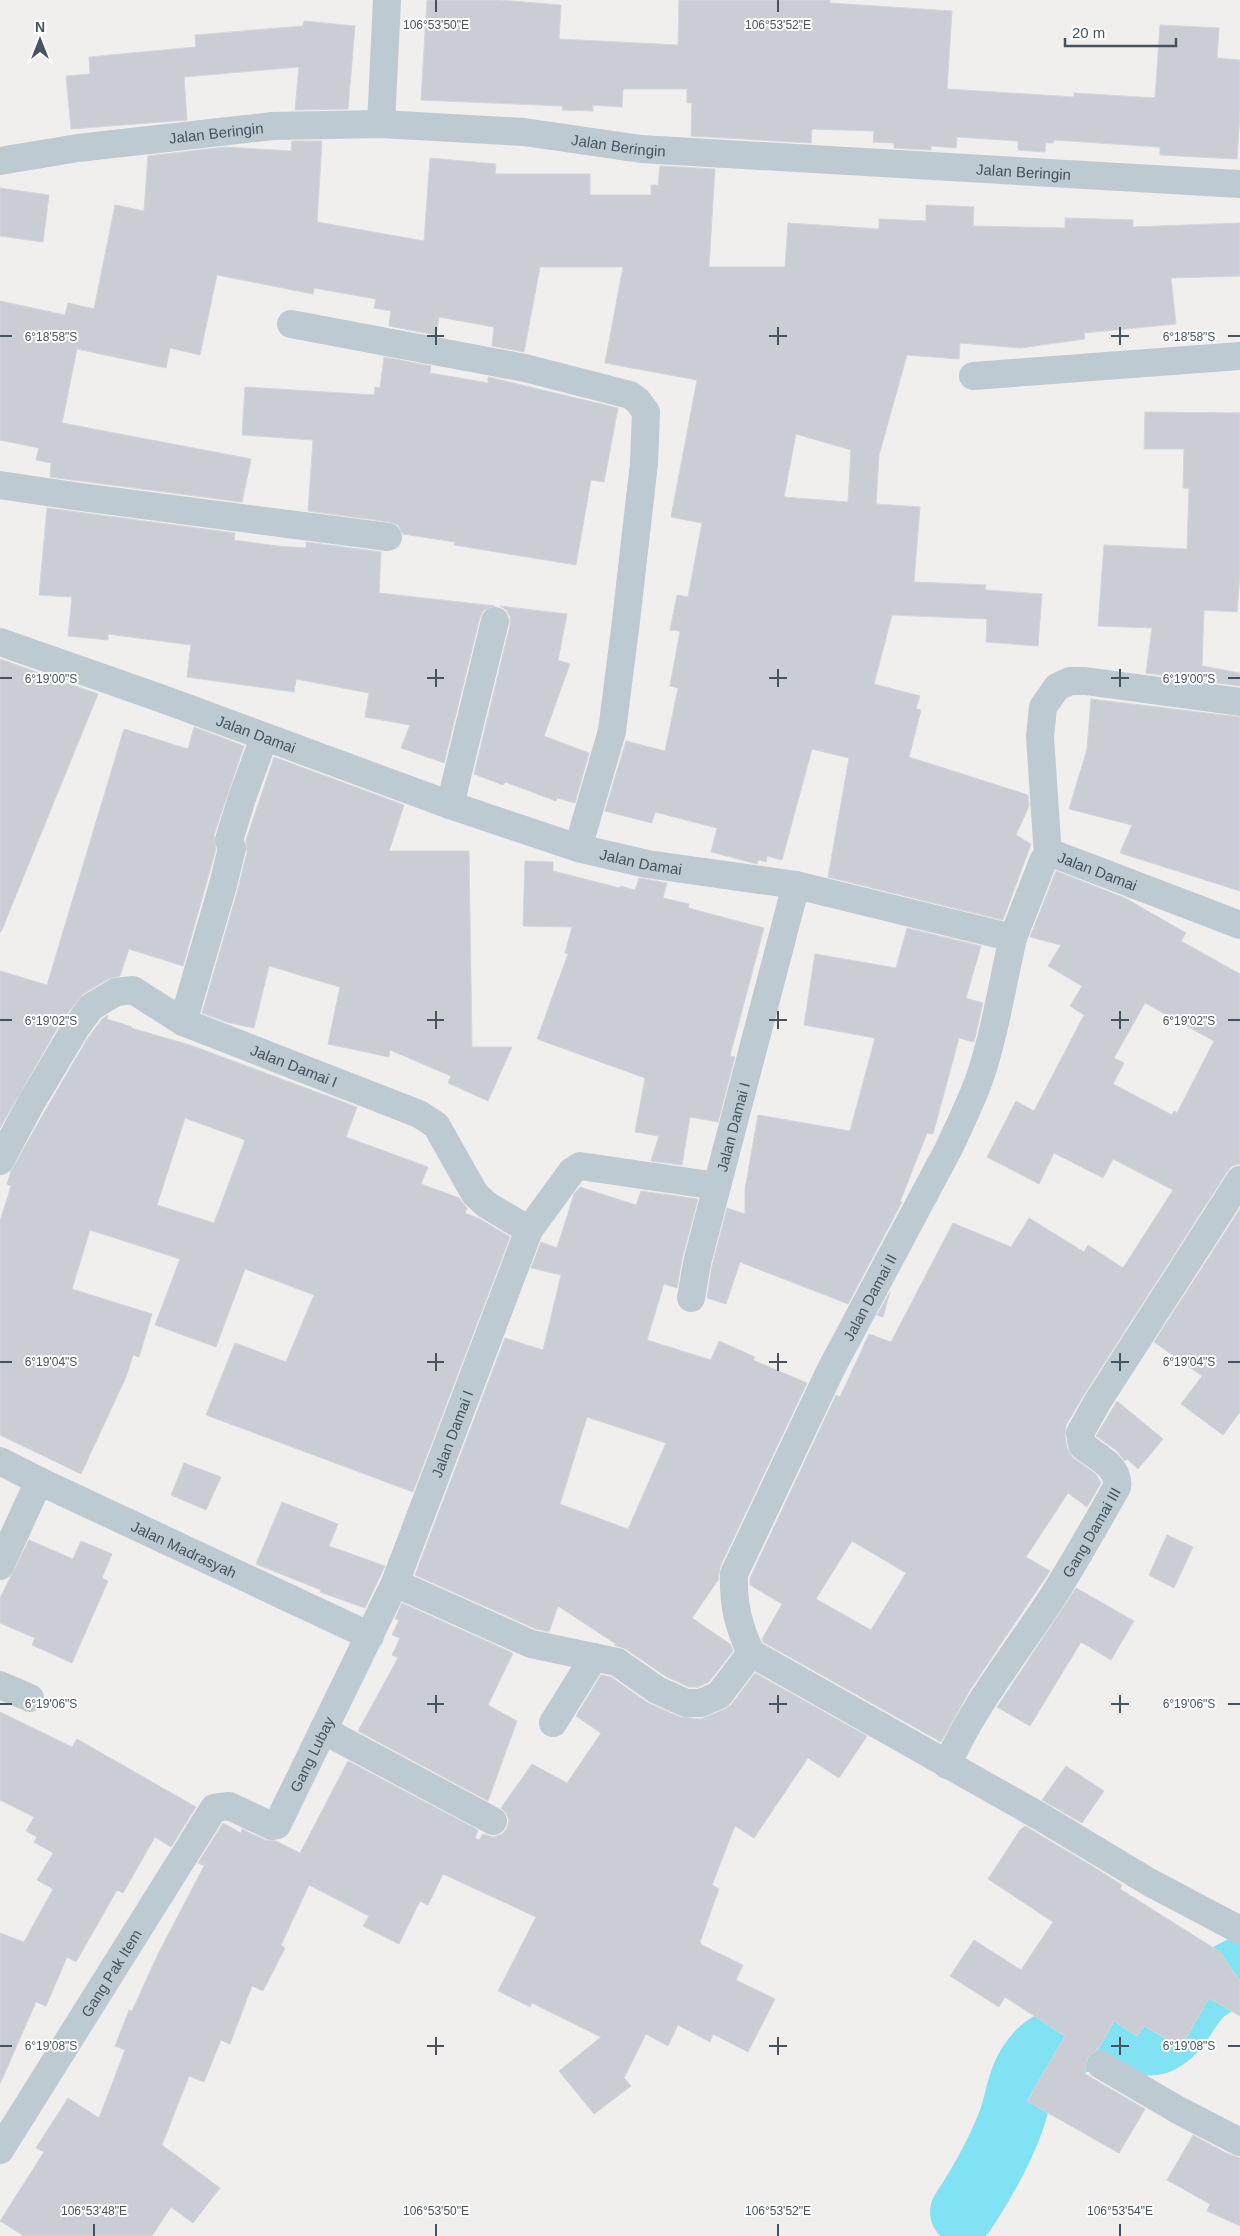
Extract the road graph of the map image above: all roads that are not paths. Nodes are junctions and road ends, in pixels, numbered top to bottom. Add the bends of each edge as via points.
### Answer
1 (387, 0) edge
2 (381, 124) junction
3 (0, 161) edge
4 (1240, 184) edge
5 (291, 324) dead end
6 (1240, 356) edge
7 (973, 376) dead end
8 (0, 485) edge
9 (388, 537) dead end
10 (495, 621) dead end
11 (0, 642) edge
12 (1240, 702) edge
13 (264, 738) junction
14 (450, 804) junction
15 (578, 848) junction
16 (1048, 856) junction
17 (796, 885) junction
18 (1240, 925) edge
19 (1013, 938) junction
20 (183, 1022) junction
21 (0, 1161) edge
22 (1240, 1180) edge
23 (717, 1186) junction
24 (529, 1230) junction
25 (690, 1298) dead end
26 (0, 1461) edge
27 (39, 1481) junction
28 (0, 1566) edge
29 (396, 1583) junction
30 (370, 1636) junction
31 (751, 1653) junction
32 (594, 1657) junction
33 (0, 1685) edge
34 (30, 1698) dead end
35 (552, 1723) dead end
36 (323, 1730) junction
37 (947, 1765) junction
38 (229, 1806) joint
39 (493, 1821) dead end
40 (1240, 1930) edge
41 (1101, 2065) dead end
42 (1238, 2137) edge
43 (0, 2150) edge

1 - 2 street
2 - 3 street, Jalan Beringin via 273,126 78,148
2 - 4 street, Jalan Beringin via 524,132 641,149
5 - 15 street via 526,368 630,395 646,412 644,463 612,731
6 - 7 street
8 - 9 street
10 - 14 street
11 - 13 street, Jalan Damai
12 - 16 street via 1085,681 1070,681 1057,687 1043,707 1040,737
13 - 14 street, Jalan Damai
13 - 20 street via 229,840 232,848 223,885
14 - 15 street, Jalan Damai
15 - 17 street, Jalan Damai via 647,864
16 - 18 street, Jalan Damai via 1054,854
16 - 19 street, Jalan Damai via 1043,861
17 - 19 street, Jalan Damai
17 - 23 street, Jalan Damai I
19 - 31 street, Jalan Damai II via 988,1048 963,1117 831,1369 734,1574 733,1600
20 - 21 street, Jalan Damai I via 132,990 116,992 91,1007 31,1103
20 - 24 street, Jalan Damai I via 419,1114 436,1125 475,1194
22 - 37 street, Gang Damai III via 1080,1433 1082,1445 1113,1468 1118,1478 1117,1487 1056,1592 1006,1666
23 - 24 street, Jalan Damai I via 580,1166 575,1168
23 - 25 street
24 - 29 street, Jalan Damai I
26 - 27 street, Jalan Madrasyah
27 - 28 street
27 - 30 street, Jalan Madrasyah
29 - 30 street, Jalan Damai I
29 - 32 street via 531,1644
30 - 36 street, Gang Lubay
31 - 32 street via 719,1695 701,1703 686,1703 664,1693 617,1662
31 - 37 street
32 - 35 street
33 - 34 street
36 - 38 street, Gang Lubay via 277,1825 272,1826
36 - 39 street
37 - 40 street via 1149,1882
38 - 43 street, Gang Pak Item via 214,1808
41 - 42 street via 1178,2110

